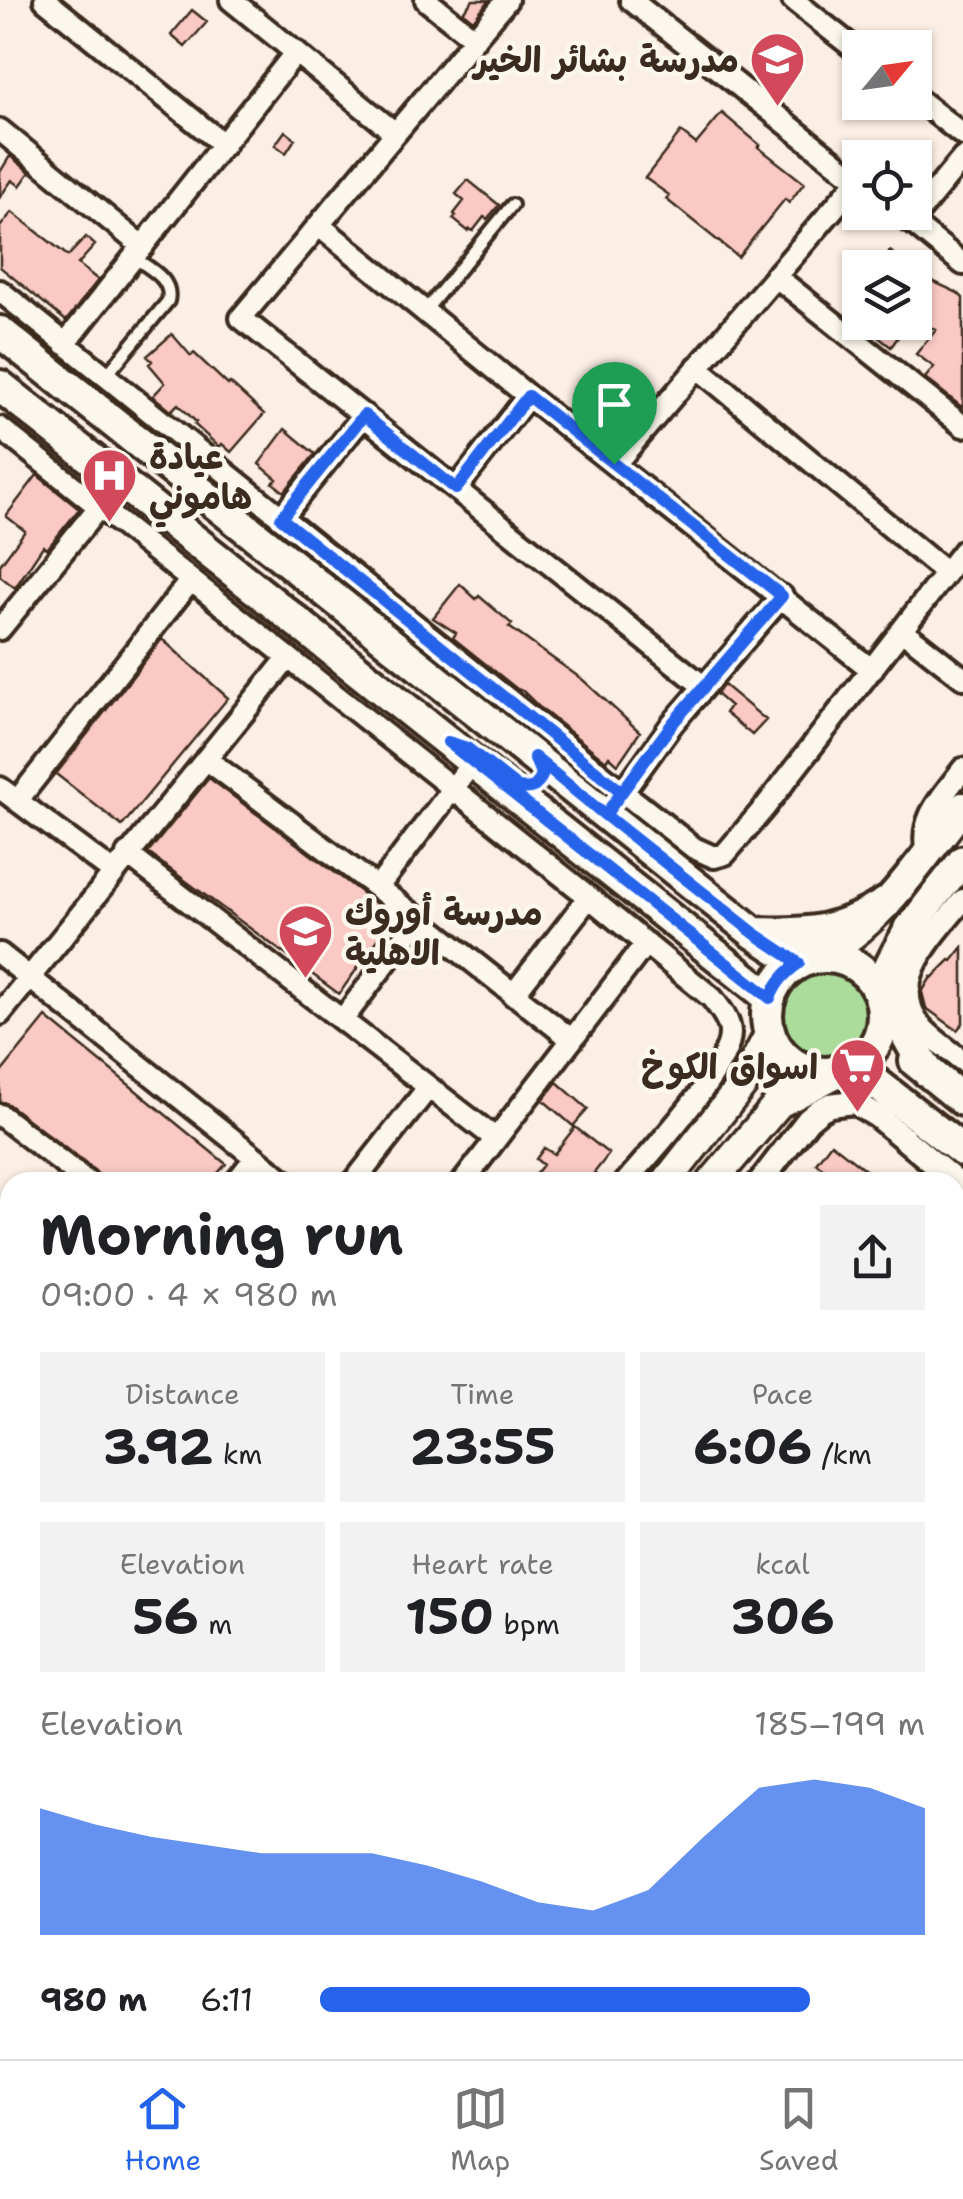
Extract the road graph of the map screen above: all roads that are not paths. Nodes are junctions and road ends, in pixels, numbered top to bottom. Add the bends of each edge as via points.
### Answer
1 (45, 0) edge
2 (231, 0) edge
3 (426, 0) edge
4 (507, 0) edge
5 (631, 0) edge
6 (793, 0) edge
7 (476, 39) junction
8 (842, 39) edge
9 (296, 52) junction
10 (932, 110) edge
11 (0, 130) edge
12 (395, 132) junction
13 (963, 135) edge
14 (224, 145) junction
15 (963, 158) edge
16 (842, 168) edge
17 (932, 189) edge
18 (842, 200) edge
19 (512, 205) dead end
20 (318, 225) junction
21 (920, 230) edge
22 (139, 253) junction
23 (963, 264) edge
24 (775, 276) junction
25 (0, 291) edge
26 (425, 312) junction
27 (0, 332) edge
28 (65, 344) junction
29 (697, 367) junction
30 (105, 376) junction
31 (0, 386) edge
32 (528, 396) junction
33 (364, 415) junction
34 (963, 426) edge
35 (0, 428) edge
36 (614, 464) junction
37 (197, 469) junction
38 (456, 489) junction
39 (100, 507) junction
40 (281, 518) junction
41 (963, 552) edge
42 (945, 572) junction
43 (191, 580) junction
44 (0, 594) edge
45 (782, 596) junction
46 (18, 608) junction
47 (0, 628) edge
48 (902, 631) junction
49 (288, 658) junction
50 (872, 670) junction
51 (963, 678) edge
52 (703, 686) junction
53 (448, 742) junction
54 (534, 757) junction
55 (206, 759) junction
56 (473, 762) junction
57 (963, 769) edge
58 (452, 789) junction
59 (8, 795) edge
60 (614, 804) junction
61 (963, 808) edge
62 (926, 853) junction
63 (127, 854) junction
64 (963, 860) edge
65 (113, 872) junction
66 (378, 888) junction
67 (589, 897) junction
68 (963, 900) edge
69 (886, 903) junction
70 (419, 919) junction
71 (910, 929) junction
72 (754, 933) junction
73 (646, 943) junction
74 (0, 954) edge
75 (808, 960) junction
76 (29, 976) junction
77 (879, 992) junction
78 (512, 996) junction
79 (770, 998) junction
80 (0, 1014) edge
81 (343, 1019) junction
82 (881, 1032) junction
83 (770, 1033) junction
84 (572, 1040) junction
85 (963, 1061) edge
86 (846, 1069) junction
87 (928, 1072) junction
88 (428, 1088) junction
89 (963, 1100) edge
90 (0, 1115) edge
91 (496, 1139) junction
92 (963, 1151) edge
93 (255, 1158) junction
94 (74, 1172) edge
95 (244, 1172) edge
96 (273, 1172) edge
97 (362, 1172) edge
98 (471, 1172) edge
99 (634, 1172) edge
100 (674, 1172) edge
101 (720, 1172) edge
102 (768, 1172) edge
103 (943, 1172) edge

1 - 14 street
2 - 9 street
3 - 7 street
4 - 7 street
5 - 16 street
6 - 8 street
7 - 12 street
9 - 12 street
9 - 14 street
10 - 13 street
11 - 22 street
12 - 20 street
14 - 22 street
15 - 17 street
18 - 24 street
19 - 26 lane
20 - 26 street
20 - 33 street via 241,318
21 - 23 street
22 - 28 street
22 - 30 lane via 168,284 168,300
24 - 29 street
24 - 34 street
25 - 28 street
26 - 32 street
27 - 37 main road
28 - 30 street
29 - 36 street
29 - 42 street
30 - 37 street
31 - 53 main road
32 - 36 street
32 - 38 street
33 - 38 street
33 - 40 street
35 - 39 street
36 - 45 street
37 - 40 street
37 - 54 main road
38 - 52 street
39 - 43 street
39 - 46 street
40 - 60 street
41 - 42 street
42 - 48 street
43 - 49 street
43 - 59 street
44 - 46 street
45 - 50 street
45 - 52 street
46 - 47 street
48 - 50 street
48 - 51 street
49 - 55 street
49 - 58 street
50 - 60 street via 725,854 714,857 694,848
52 - 60 street
53 - 54 main road via 529,790 542,776
53 - 56 main road
54 - 60 main road
55 - 63 street
55 - 66 street
56 - 58 street
56 - 79 main road
57 - 62 street via 929,816
58 - 66 street
58 - 67 street
59 - 65 street
60 - 72 main road
61 - 62 main road
62 - 69 main road
63 - 65 street
63 - 81 street
64 - 71 main road
65 - 76 street
66 - 70 street
67 - 73 street
67 - 78 street
68 - 85 street via 913,967 908,992 923,1028
69 - 72 main road via 825,931
69 - 75 main road via 861,930
70 - 78 street
70 - 81 street
71 - 77 main road
71 - 87 main road via 895,1003
72 - 75 main road
73 - 84 street
73 - 99 street via 712,998 730,1032 705,1086
74 - 76 street
75 - 77 main road via 854,964
75 - 79 main road via 786,972
76 - 80 street
76 - 93 street
77 - 82 main road
78 - 84 street
79 - 83 main road
81 - 88 street
82 - 86 main road via 866,1057
82 - 87 main road
83 - 86 main road via 805,1070
83 - 100 main road via 743,1084
84 - 91 street
86 - 92 main road
86 - 101 main road via 779,1103
87 - 89 main road
88 - 91 street
88 - 97 street
90 - 94 street
91 - 98 street
93 - 95 street
93 - 96 street
102 - 103 street via 820,1110 854,1102

